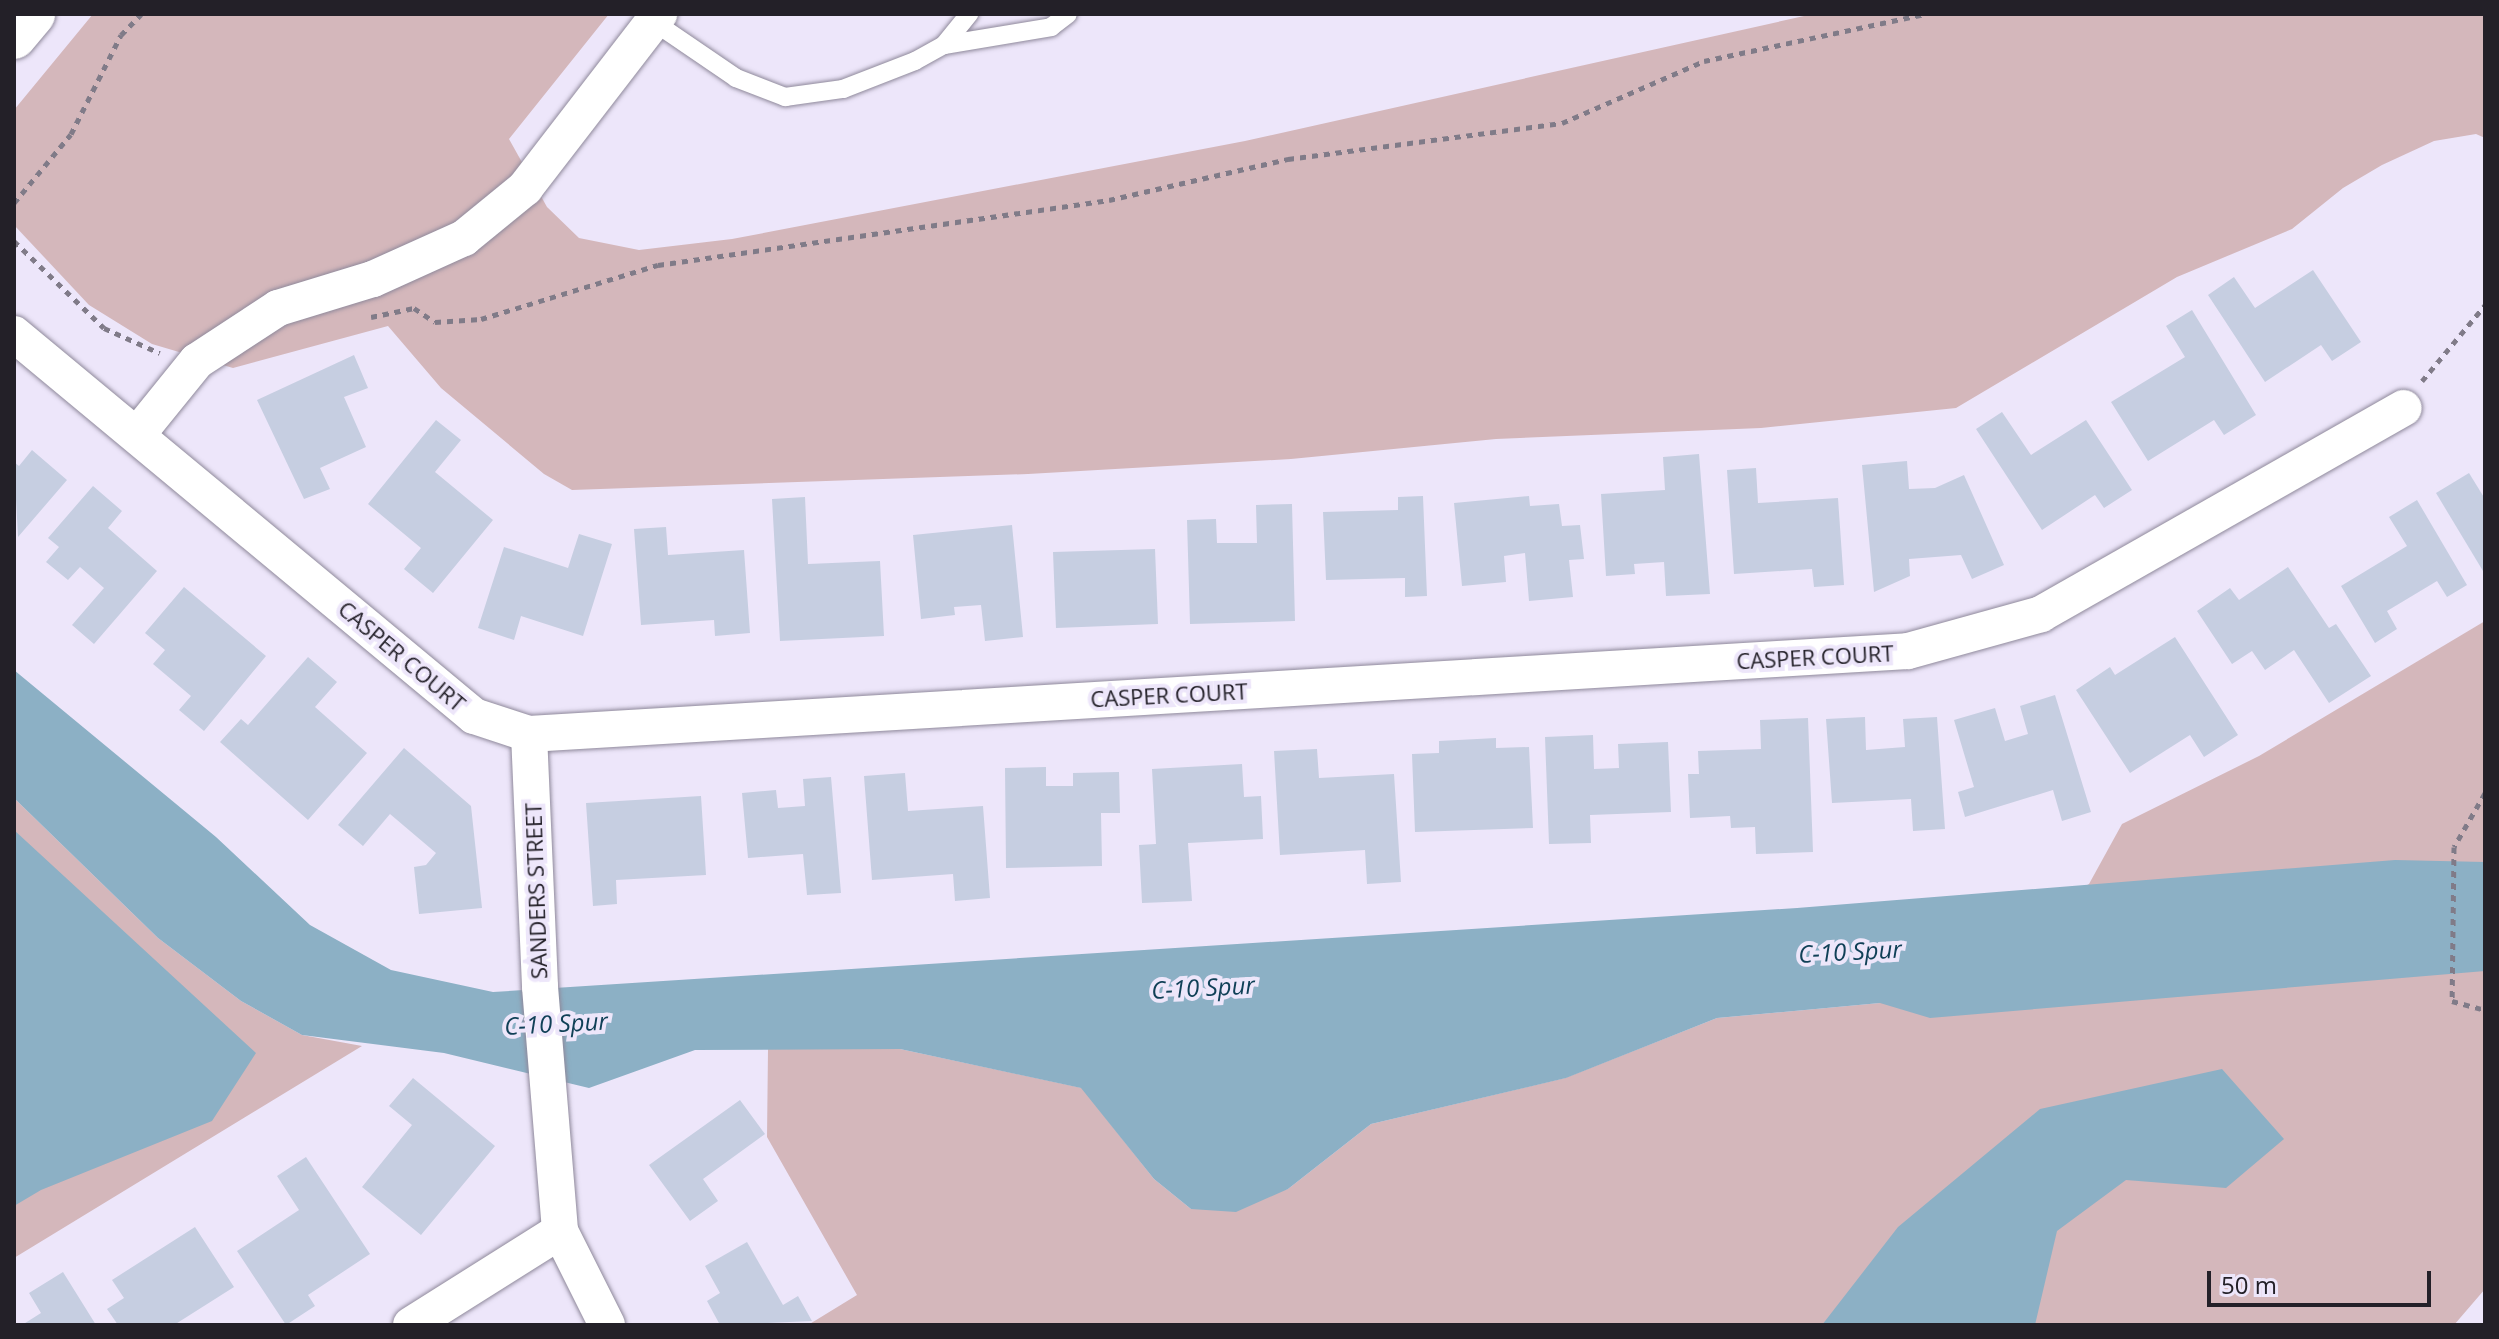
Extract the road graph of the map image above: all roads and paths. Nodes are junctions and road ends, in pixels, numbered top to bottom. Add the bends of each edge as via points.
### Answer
1 (33, 14) edge
2 (141, 14) edge
3 (969, 14) edge
4 (1068, 14) edge
5 (1926, 14) edge
6 (656, 18) edge
7 (14, 37) edge
8 (944, 45) junction
9 (14, 203) edge
10 (14, 241) edge
11 (2485, 305) edge
12 (359, 319) dead end
13 (14, 334) edge
14 (171, 351) dead end
15 (2404, 408) joint
16 (137, 435) junction
17 (529, 734) junction
18 (2485, 793) edge
19 (2485, 1010) edge
20 (560, 1231) junction
21 (411, 1325) edge
22 (607, 1325) edge

1 - 7 street
2 - 9 path via 121,35 71,134
3 - 8 lane
4 - 8 lane via 1051,27
5 - 12 path via 1704,61 1562,123 1288,159 1109,200 658,265 481,319 435,322 414,308
6 - 8 lane via 736,78 785,97 843,89
6 - 16 street via 525,188 464,238 373,279 278,308 197,361
10 - 14 path via 104,328 156,354
11 - 15 path
13 - 16 street, CASPER COURT
15 - 17 street, CASPER COURT via 2041,614 1908,651
16 - 17 street, CASPER COURT via 474,716
17 - 20 street, SANDERS STREET via 546,1086
18 - 19 path via 2454,847 2452,1001
20 - 21 street
20 - 22 street, SANDERS STREET

